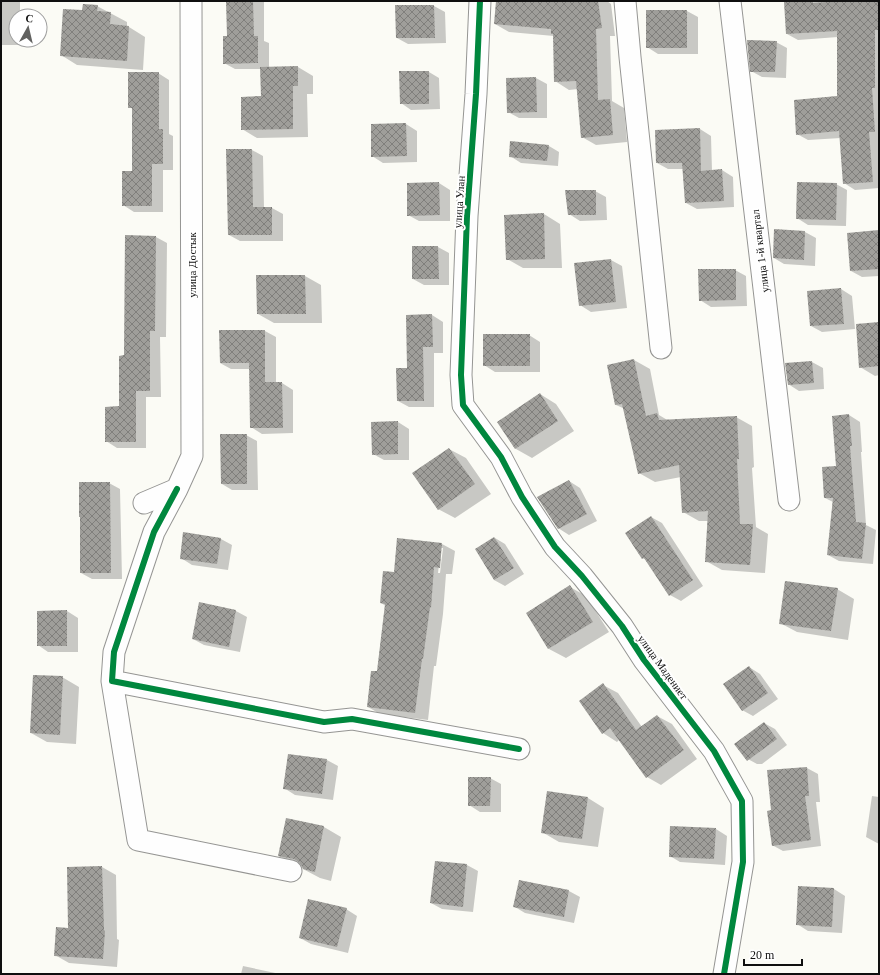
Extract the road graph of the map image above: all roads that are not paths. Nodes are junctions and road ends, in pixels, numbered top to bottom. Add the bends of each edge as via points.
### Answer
1 (191, 1) edge
2 (480, 1) edge
3 (625, 1) edge
4 (730, 1) edge
5 (661, 348) dead end
6 (463, 405) joint
7 (177, 489) junction
8 (789, 500) dead end
9 (144, 503) dead end
10 (112, 681) junction
11 (518, 750) dead end
12 (291, 871) dead end
13 (724, 974) edge

1 - 7 street, улица Достык via 192,456
2 - 6 street, улица Улан via 467,216 461,375
3 - 5 street
4 - 8 street, улица 1-й квартал
6 - 13 street, улица Мадениет via 501,457 522,497 555,547 622,626 644,660 714,751 742,801 743,862
7 - 9 street
7 - 10 street, улица Достык via 154,532 114,652
10 - 11 street via 324,722 352,719
10 - 12 street, улица Достык via 138,840

